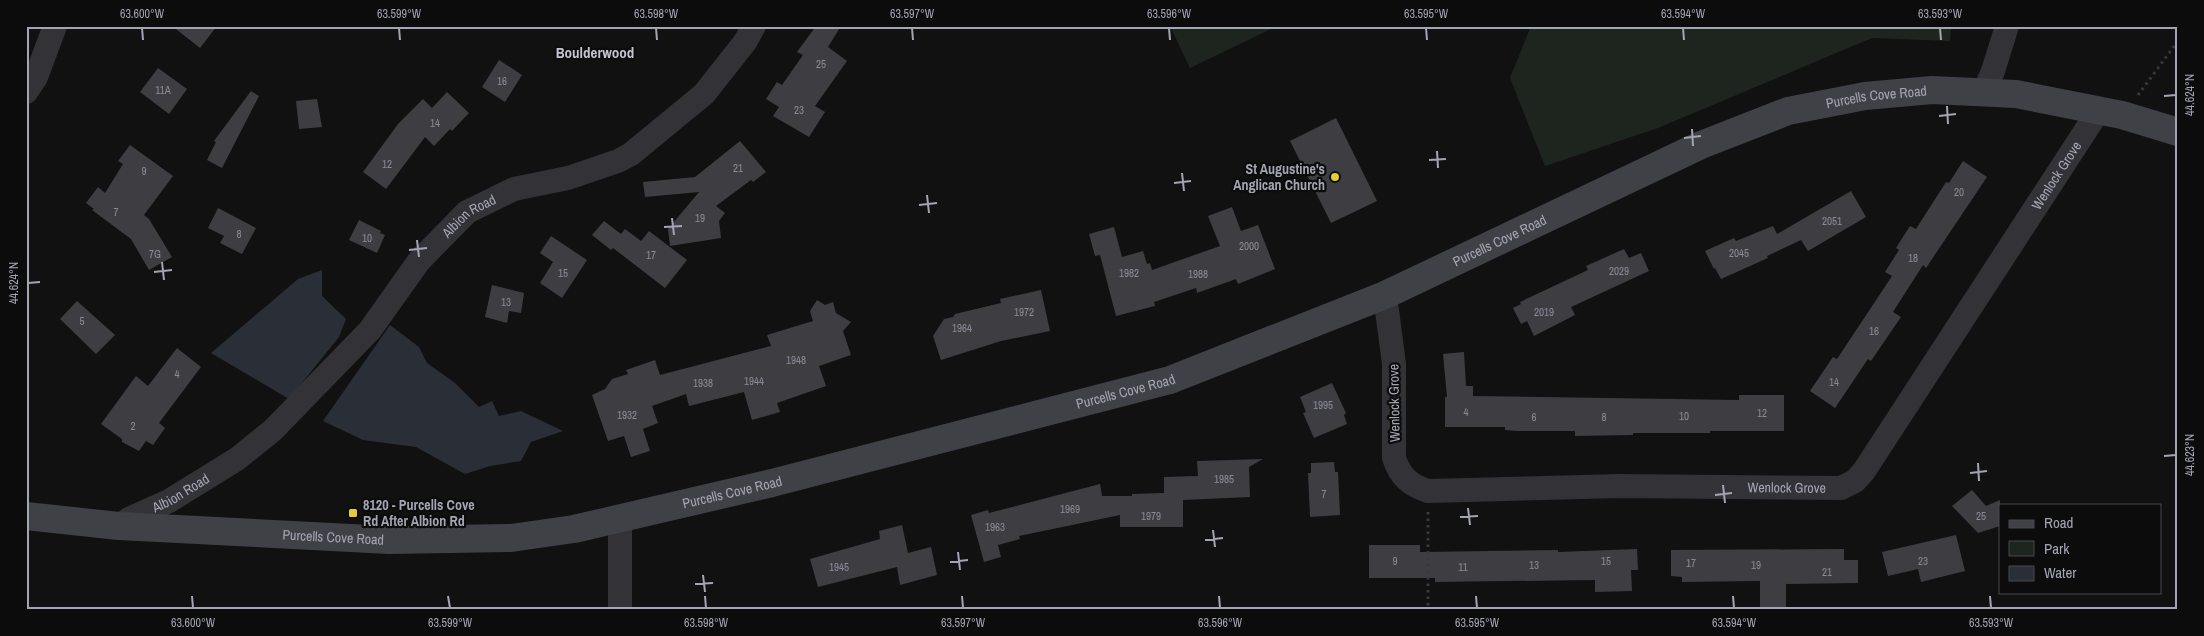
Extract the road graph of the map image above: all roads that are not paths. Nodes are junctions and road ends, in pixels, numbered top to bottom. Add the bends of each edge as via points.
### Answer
1 (55, 26) edge
2 (754, 26) edge
3 (2007, 26) edge
4 (26, 92) edge
5 (1984, 92) junction
6 (2110, 112) junction
7 (2178, 132) edge
8 (1385, 295) junction
9 (26, 516) edge
10 (620, 519) junction
11 (119, 526) junction
12 (620, 610) edge

1 - 4 street via 36,77
2 - 11 street, Albion Road via 704,94 631,154 618,162 568,178 514,189 467,212 419,261 370,330 273,430 237,459 169,501
3 - 5 street via 1994,71
5 - 6 main road, Purcells Cove Road via 2016,94
5 - 8 main road, Purcells Cove Road via 1932,90 1865,96 1788,111 1684,153
6 - 7 main road, Purcells Cove Road
6 - 8 street, Wenlock Grove via 1869,464 1852,483 1834,489 1620,486 1428,491 1419,488 1407,481 1394,458 1394,364
8 - 10 main road, Purcells Cove Road via 1170,380
9 - 11 main road, Purcells Cove Road
10 - 11 main road, Purcells Cove Road via 511,538 389,540
10 - 12 street

